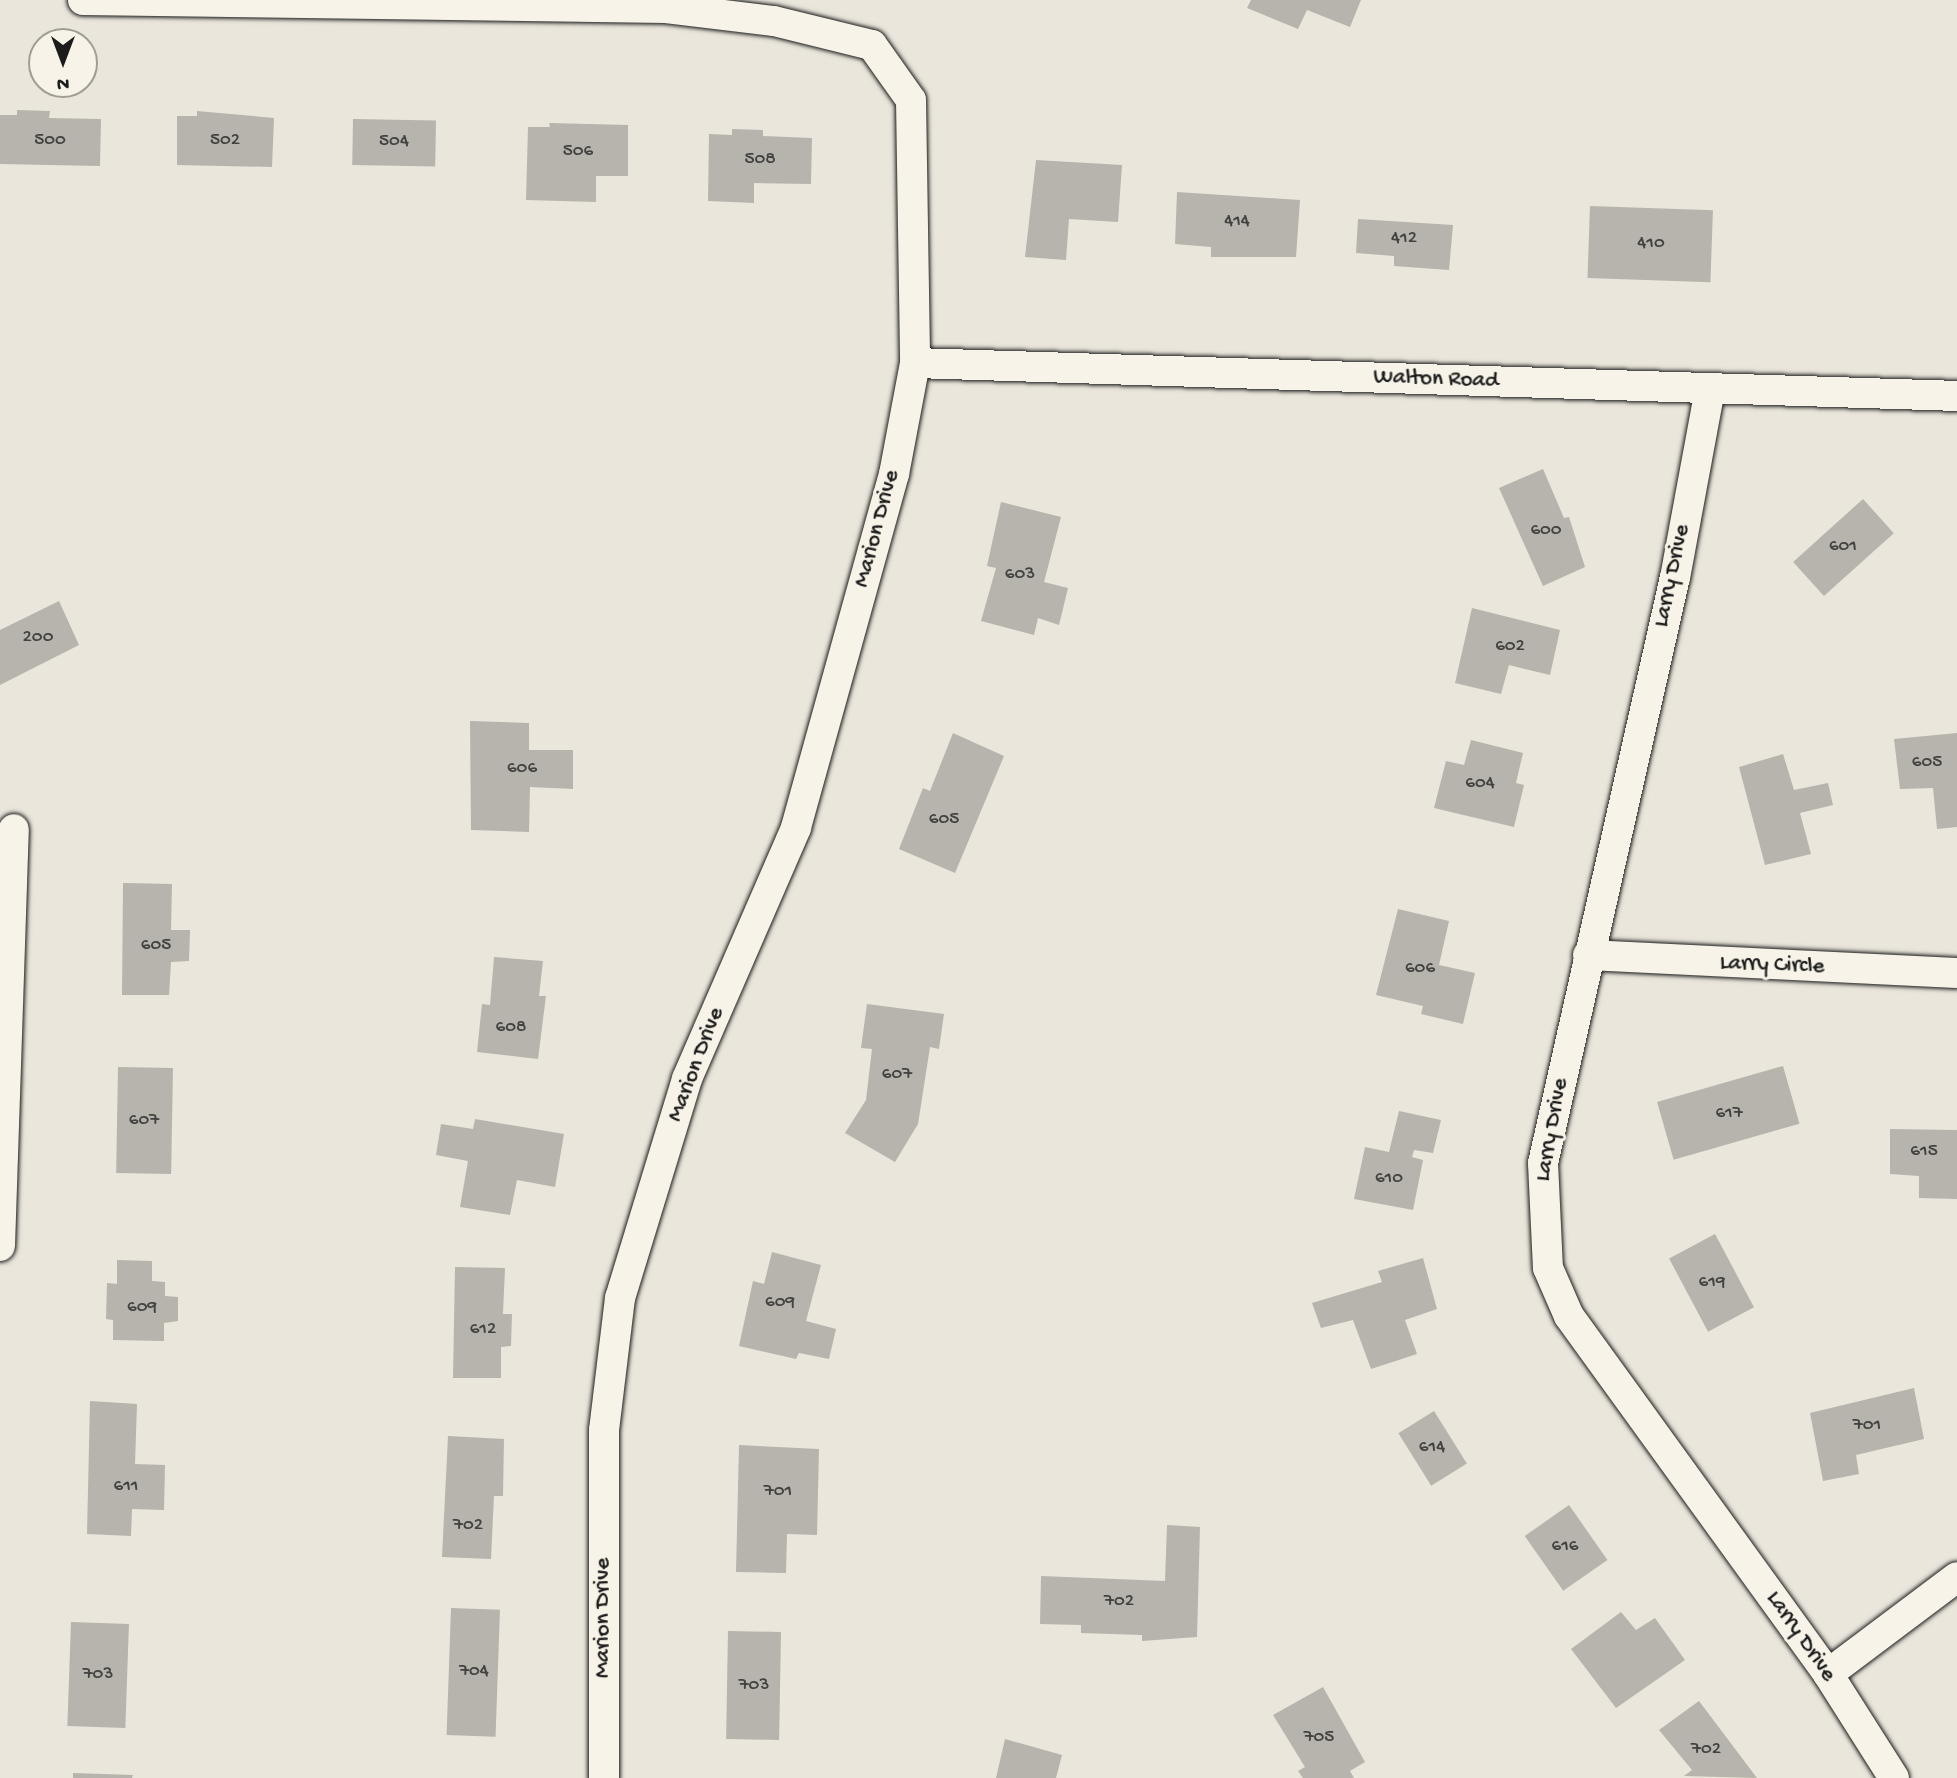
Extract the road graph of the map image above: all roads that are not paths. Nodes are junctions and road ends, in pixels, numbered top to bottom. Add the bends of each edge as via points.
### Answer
1 (83, 0) edge
2 (666, 4) edge
3 (915, 363) junction
4 (1710, 389) junction
5 (1957, 396) edge
6 (14, 829) dead end
7 (1588, 955) junction
8 (1957, 973) edge
9 (0, 1246) edge
10 (1957, 1577) edge
11 (1828, 1674) junction
12 (604, 1778) edge
13 (1894, 1778) edge

1 - 2 street, Marion Drive
2 - 3 street, Marion Drive via 774,21 872,45 911,100
3 - 4 street, Walton Road
3 - 12 street, Marion Drive via 894,474 796,828 687,1079 620,1298 604,1430
4 - 5 street, Walton Road
4 - 7 street, Larry Drive via 1675,577
6 - 9 street
7 - 8 street, Larry Circle
7 - 11 street, Larry Drive via 1542,1163 1548,1268 1569,1316
10 - 11 street
11 - 13 street, Larry Drive

